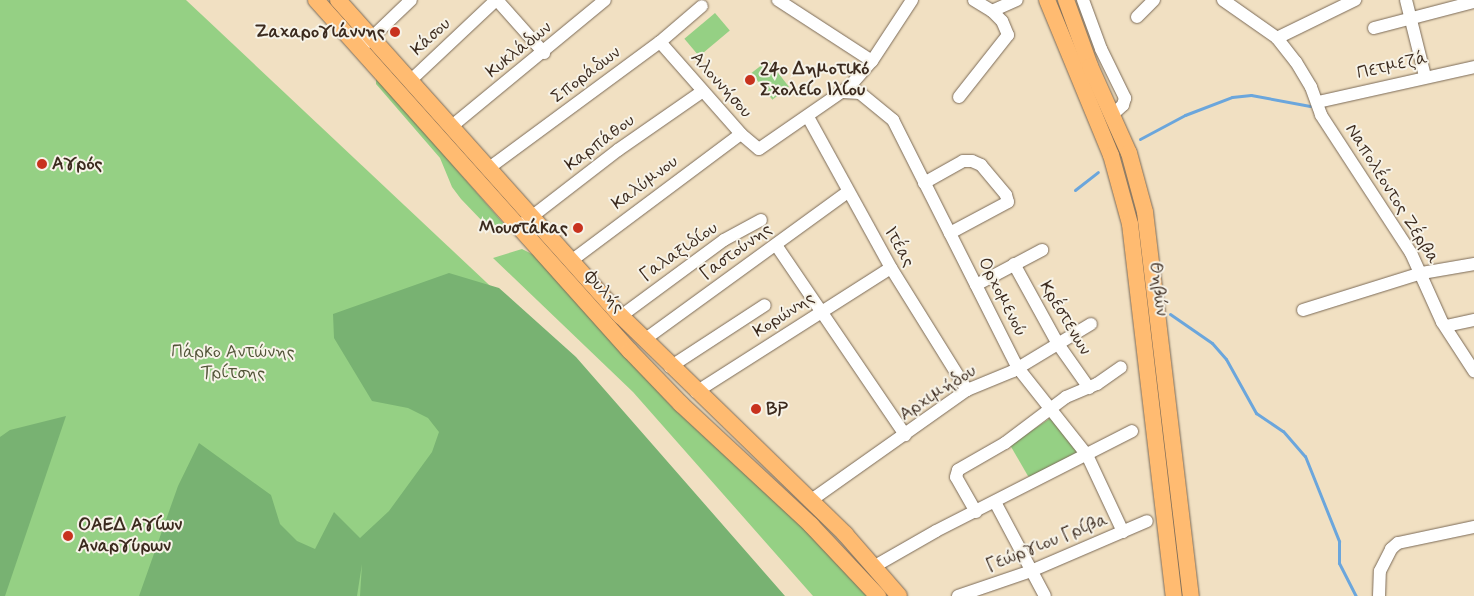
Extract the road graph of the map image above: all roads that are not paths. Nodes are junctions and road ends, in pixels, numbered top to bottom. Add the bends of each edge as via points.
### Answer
1 (316, 0) edge
2 (338, 0) edge
3 (411, 0) edge
4 (497, 0) edge
5 (605, 0) edge
6 (778, 0) edge
7 (912, 0) edge
8 (974, 0) edge
9 (1017, 0) edge
10 (1047, 0) edge
11 (1066, 0) edge
12 (1083, 0) edge
13 (1154, 0) edge
14 (1355, 0) edge
15 (1406, 0) edge
16 (1228, 1) edge
17 (1474, 2) edge
18 (702, 6) dead end
19 (992, 11) junction
20 (1412, 16) junction
21 (1137, 17) dead end
22 (1374, 28) dead end
23 (1278, 38) junction
24 (660, 42) junction
25 (366, 43) junction
26 (544, 54) junction
27 (868, 65) junction
28 (1474, 67) edge
29 (1425, 76) junction
30 (410, 80) junction
31 (846, 89) junction
32 (703, 91) junction
33 (959, 97) dead end
34 (1318, 102) junction
35 (1113, 114) junction
36 (808, 117) junction
37 (452, 126) junction
38 (741, 134) junction
39 (489, 168) junction
40 (924, 183) junction
41 (848, 192) junction
42 (761, 220) dead end
43 (526, 222) junction
44 (950, 233) junction
45 (776, 245) junction
46 (1042, 250) dead end
47 (571, 261) junction
48 (1014, 264) junction
49 (1474, 264) edge
50 (891, 268) junction
51 (1422, 273) junction
52 (976, 285) junction
53 (766, 305) dead end
54 (1303, 310) dead end
55 (821, 312) junction
56 (621, 316) junction
57 (1474, 320) edge
58 (1090, 324) dead end
59 (1446, 326) junction
60 (644, 340) junction
61 (1058, 344) junction
62 (670, 367) junction
63 (1121, 367) dead end
64 (1018, 368) junction
65 (1474, 371) edge
66 (1088, 388) junction
67 (967, 390) junction
68 (696, 392) junction
69 (1050, 409) junction
70 (1132, 431) dead end
71 (904, 435) junction
72 (1087, 454) junction
73 (810, 500) junction
74 (994, 502) junction
75 (976, 512) junction
76 (1147, 521) dead end
77 (1474, 528) edge
78 (1124, 532) junction
79 (875, 566) junction
80 (1031, 571) junction
81 (878, 596) edge
82 (899, 596) edge
83 (958, 596) edge
84 (1045, 596) edge
85 (1174, 596) edge
86 (1191, 596) edge
87 (1379, 596) edge

1 - 25 main road, Φυλής
2 - 25 main road, Φυλής
3 - 25 street
4 - 26 street
4 - 30 street, Κάσου
5 - 26 street, Κυκλάδων
6 - 27 street
7 - 27 street
8 - 19 street
9 - 19 street
10 - 85 main road, Θηβών via 1111,155 1130,224
11 - 35 main road, Θηβών via 1081,44
12 - 35 street via 1125,98 1123,105
13 - 21 street
14 - 23 street
15 - 20 street
16 - 23 street
17 - 20 street
18 - 24 street, Σποράδων
19 - 33 street via 1002,21 1008,35
20 - 22 street
20 - 29 street
23 - 34 street, Ναπολέοντος Ζέρβα
24 - 32 street, Αλοννήσου
24 - 39 street, Σποράδων
25 - 30 main road, Φυλής
25 - 43 main road, Φυλής
26 - 37 street, Κυκλάδων
27 - 31 street
28 - 29 street, Πετμεζά
29 - 34 street, Πετμεζά
30 - 37 main road, Φυλής
31 - 36 street
31 - 40 street, Ορχομενού via 860,93 893,120
32 - 38 street, Αλοννήσου
32 - 43 street, Καρπάθου via 618,150
34 - 51 street, Ναπολέοντος Ζέρβα via 1321,115
35 - 86 main road, Θηβών via 1132,160 1148,230
36 - 38 street, Αλοννήσου via 759,149
36 - 41 street, Ιτέας
37 - 39 main road, Φυλής
38 - 47 street, Καλύμνου
39 - 43 main road, Φυλής
40 - 44 street, Ορχομενού
40 - 44 street via 963,161 972,161 996,180 1008,202
41 - 45 street, Γαστούνης
41 - 50 street, Ιτέας
42 - 56 street, Γαλαξιδίου via 724,240
43 - 47 main road, Φυλής
43 - 81 main road, Φυλής via 655,377 811,525
44 - 52 street, Ορχομενού
45 - 55 street
45 - 60 street, Γαστούνης
46 - 48 street
47 - 56 main road, Φυλής
48 - 52 street
48 - 61 street, Κρέστενων
49 - 51 street
50 - 55 street, Κορώνης
50 - 67 street, Ιτέας
51 - 54 street
51 - 59 street, Ναπολέοντος Ζέρβα
52 - 64 street, Ορχομενού
53 - 62 street
55 - 68 street, Κορώνης
55 - 71 street
56 - 60 main road, Φυλής
57 - 59 street
58 - 61 street, Αρχιμήδου
59 - 65 street, Ναπολέοντος Ζέρβα
60 - 62 main road, Φυλής
61 - 64 street, Αρχιμήδου
61 - 66 street, Κρέστενων
62 - 68 main road, Φυλής
63 - 66 street
64 - 67 street, Αρχιμήδου
64 - 69 street, Ορχομενού
66 - 69 street via 1066,396
67 - 71 street, Αρχιμήδου
68 - 73 main road, Φυλής
69 - 72 street, Ορχομενού
69 - 75 street via 956,474
70 - 72 street
71 - 73 street, Αρχιμήδου
72 - 74 street
72 - 78 street, Ορχομενού
73 - 79 main road, Φυλής
74 - 75 street
74 - 80 street
75 - 79 street
76 - 78 street, Γεώργιου Γρίβα
77 - 87 street via 1398,543 1391,549 1380,571
78 - 80 street, Γεώργιου Γρίβα
79 - 82 main road, Φυλής
80 - 83 street, Γεώργιου Γρίβα
80 - 84 street

